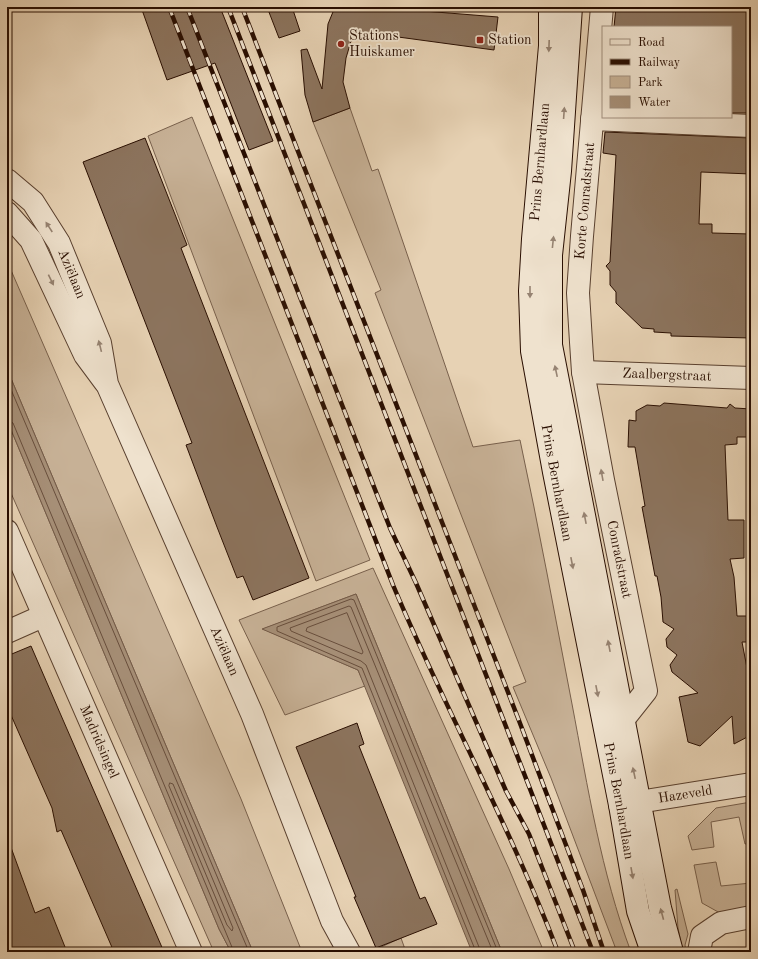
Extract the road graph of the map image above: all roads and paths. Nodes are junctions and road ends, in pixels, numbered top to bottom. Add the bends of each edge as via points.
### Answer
1 (550, 7) edge
2 (571, 7) edge
3 (602, 7) edge
4 (592, 119) junction
5 (751, 126) edge
6 (7, 180) edge
7 (7, 213) edge
8 (583, 372) junction
9 (751, 378) edge
10 (107, 384) junction
11 (7, 531) edge
12 (43, 616) junction
13 (7, 632) edge
14 (613, 721) junction
15 (751, 784) edge
16 (630, 804) junction
17 (751, 917) edge
18 (332, 921) junction
19 (700, 944) edge
20 (191, 952) edge
21 (338, 952) edge
22 (349, 952) edge
23 (652, 952) edge
24 (672, 952) edge

1 -> 14 street, Prins Bernhardlaan via 550,46 532,246 532,347 554,472
14 -> 2 street, Prins Bernhardlaan via 551,345 551,255
3 - 4 street, Korte Conradstraat
4 - 5 street
4 - 8 street, Korte Conradstraat via 578,293
10 -> 6 street, Aziëlaan via 100,343 60,243 33,202
7 -> 10 street, Aziëlaan via 31,240 85,355
8 - 9 street, Zaalbergstraat
14 -> 8 street, Conradstraat via 646,691
10 - 18 street, Aziëlaan via 252,714
11 - 12 street, Madridsingel
12 - 13 street
12 - 20 street, Madridsingel
14 - 16 street, Prins Bernhardlaan
15 - 16 street, Hazeveld
16 -> 23 street, Prins Bernhardlaan via 638,911
24 -> 16 street, Prins Bernhardlaan
17 - 19 street via 721,923
18 - 21 street, Aziëlaan
18 - 22 street, Aziëlaan

